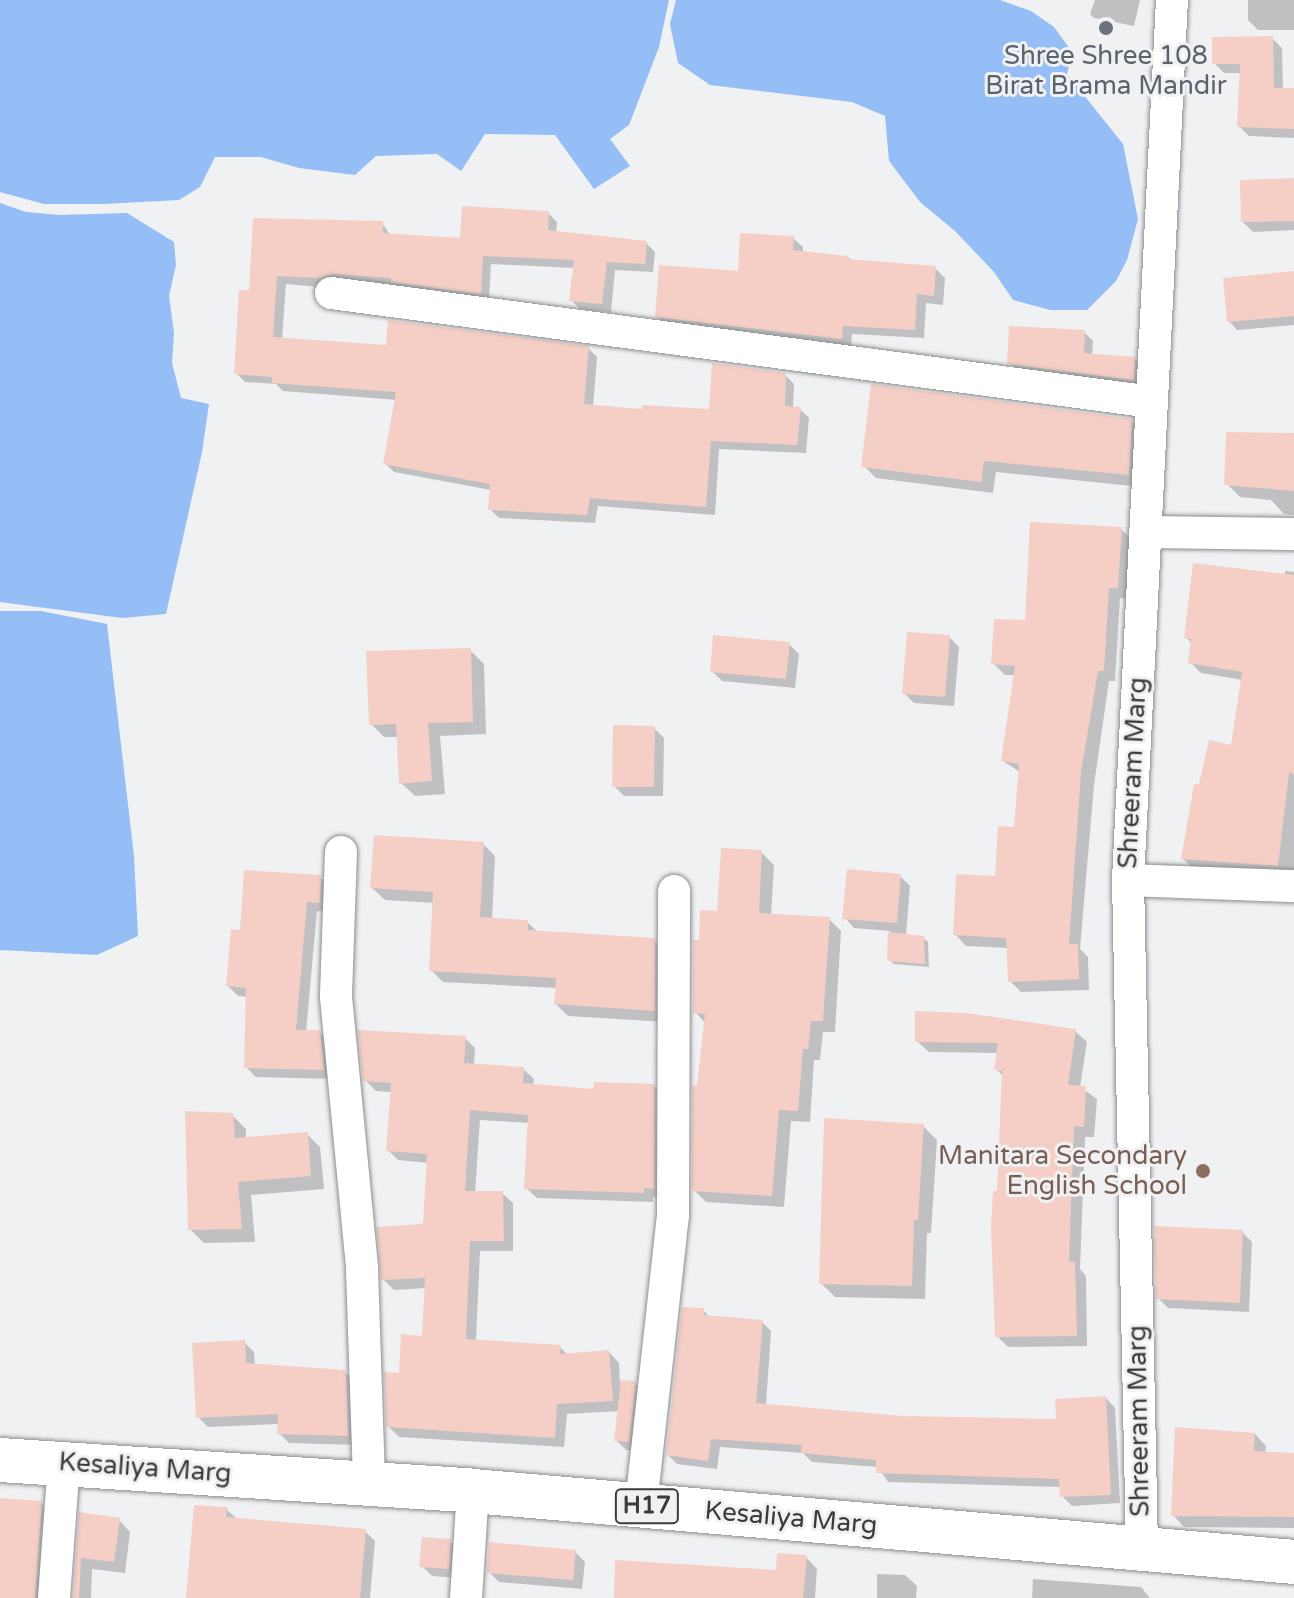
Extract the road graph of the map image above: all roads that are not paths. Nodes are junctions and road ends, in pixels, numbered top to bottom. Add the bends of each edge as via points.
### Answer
1 (1172, 0) edge
2 (331, 293) dead end
3 (1152, 402) junction
4 (1145, 532) junction
5 (1294, 534) edge
6 (341, 852) dead end
7 (1128, 880) junction
8 (1294, 886) edge
9 (674, 891) dead end
10 (0, 1460) edge
11 (64, 1462) junction
12 (369, 1484) junction
13 (473, 1491) junction
14 (641, 1505) junction
15 (1142, 1548) junction
16 (1294, 1562) edge
17 (54, 1598) edge
18 (466, 1598) edge

1 - 3 street, Shreeram Marg
2 - 3 street
3 - 4 street, Shreeram Marg
4 - 5 street
4 - 7 street, Shreeram Marg
6 - 12 street via 336,997 362,1269
7 - 8 street
7 - 15 street, Shreeram Marg
9 - 14 street via 673,1216
10 - 11 main road, Kesaliya Marg / H17
11 - 12 main road, Kesaliya Marg / H17
11 - 17 street
12 - 13 main road, Kesaliya Marg / H17
13 - 14 main road, Kesaliya Marg / H17
13 - 18 street
14 - 15 main road, Kesaliya Marg / H17
15 - 16 main road, Kesaliya Marg / H17

